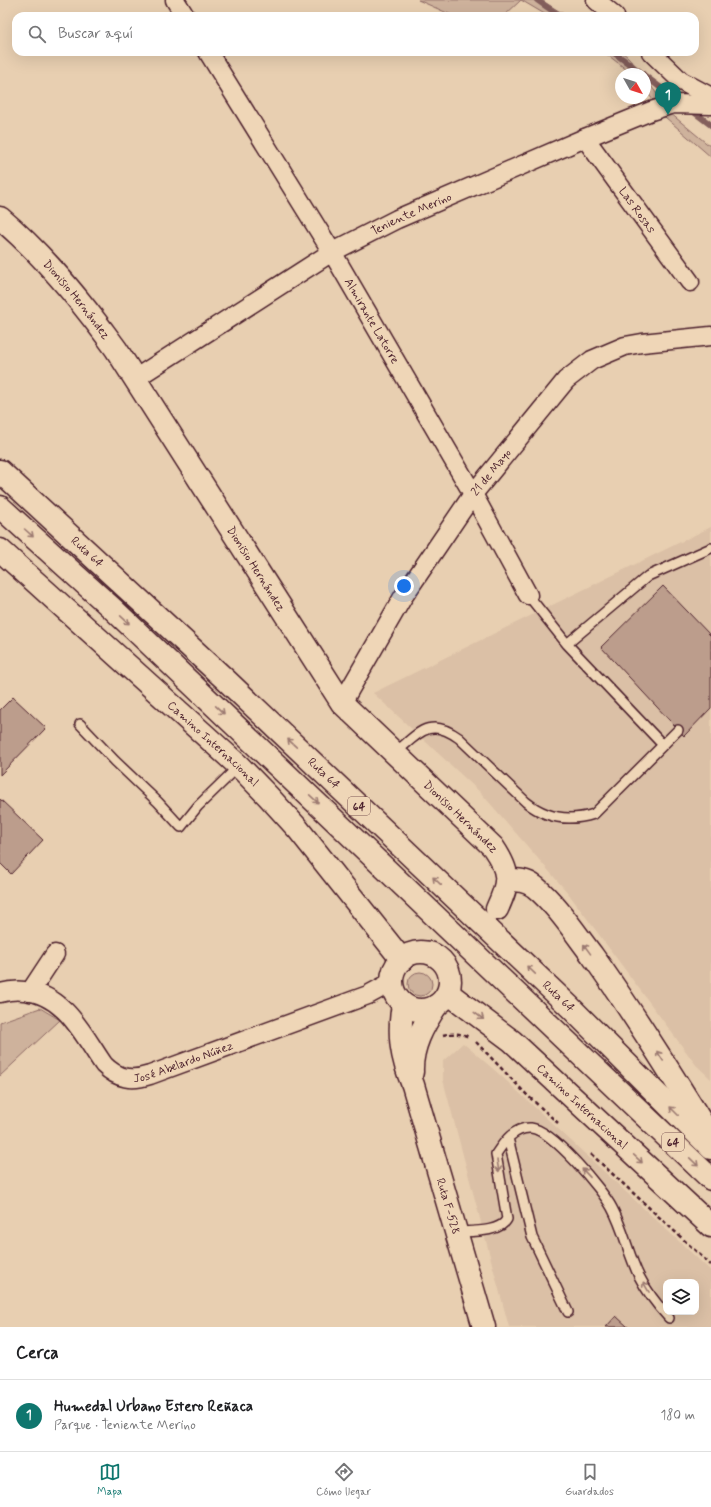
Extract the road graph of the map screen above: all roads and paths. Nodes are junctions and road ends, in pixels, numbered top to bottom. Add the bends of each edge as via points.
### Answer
1 (175, 0) edge
2 (596, 0) edge
3 (182, 12) edge
4 (610, 12) edge
5 (210, 56) edge
6 (655, 56) edge
7 (711, 97) edge
8 (711, 105) edge
9 (585, 138) junction
10 (0, 218) edge
11 (332, 252) junction
12 (690, 282) dead end
13 (711, 336) edge
14 (136, 378) junction
15 (0, 471) edge
16 (473, 494) junction
17 (0, 507) edge
18 (711, 548) edge
19 (0, 550) edge
20 (528, 595) joint
21 (567, 644) junction
22 (342, 703) junction
23 (80, 724) dead end
24 (678, 730) dead end
25 (663, 746) junction
26 (395, 753) junction
27 (239, 766) junction
28 (507, 880) junction
29 (497, 909) dead end
30 (56, 954) dead end
31 (464, 956) dead end
32 (402, 960) junction
33 (392, 982) junction
34 (444, 990) junction
35 (30, 992) junction
36 (0, 993) edge
37 (403, 1004) junction
38 (413, 1085) junction
39 (711, 1136) edge
40 (508, 1138) junction
41 (711, 1148) edge
42 (711, 1179) edge
43 (711, 1226) edge
44 (456, 1232) junction
45 (568, 1312) dead end
46 (669, 1318) dead end
47 (484, 1327) edge

1 - 3 street
2 - 4 street
5 - 11 street, Almirante Latorre
6 - 7 street via 681,81
8 - 9 street, Teniente Merino via 673,104
9 - 11 street, Teniente Merino via 398,219
9 - 12 street, Las Rosas
10 - 14 main road, Dionisio Hernández via 65,283
11 - 14 street, Teniente Merino
11 - 16 street, Almirante Latorre
13 - 16 street, 21 de Mayo via 625,346 592,360 566,380
14 - 22 main road, Dionisio Hernández
41 -> 15 main road, Ruta 64 / 64 via 564,1001 233,687
16 - 20 street, Almirante Latorre
16 - 22 street, 21 de Mayo via 403,597
17 -> 42 main road, Ruta 64 / 64 via 114,610
18 - 21 lane via 648,576
19 - 27 main road, Camino Internacional
20 - 21 lane
21 - 25 lane
22 - 26 main road, Dionisio Hernández
23 - 27 lane via 181,827 198,806
24 - 25 lane
25 - 26 lane via 594,814 569,819 535,809 451,732 424,729
26 - 28 main road, Dionisio Hernández via 493,847 506,868
27 - 32 main road, Camino Internacional via 298,829
28 - 29 main road via 506,890
39 -> 28 main road via 616,990 550,902 535,887 521,880
30 - 35 street
31 - 34 main road, Ruta F-528
32 - 33 main road via 396,966
32 - 34 main road via 410,954 419,952 438,957 444,964
33 - 35 street, José Abelardo Núñez via 368,995 133,1079 116,1075 104,1065 69,1013 60,1005 41,994
33 - 37 main road via 397,998
34 - 37 main road via 428,1010 410,1008
34 - 38 main road, Ruta F-528 via 419,1035 414,1051
34 -> 43 main road, Camino Internacional via 512,1041
35 - 36 street, José Abelardo Núñez via 17,990
37 - 38 main road, Ruta F-528 via 401,1049
38 - 44 main road, Ruta F-528
40 -> 44 lane via 496,1154 507,1219 496,1228
40 - 45 lane via 532,1237
46 -> 40 lane via 644,1285 612,1207 587,1174 540,1131 523,1129 514,1132
44 - 47 main road, Ruta F-528

